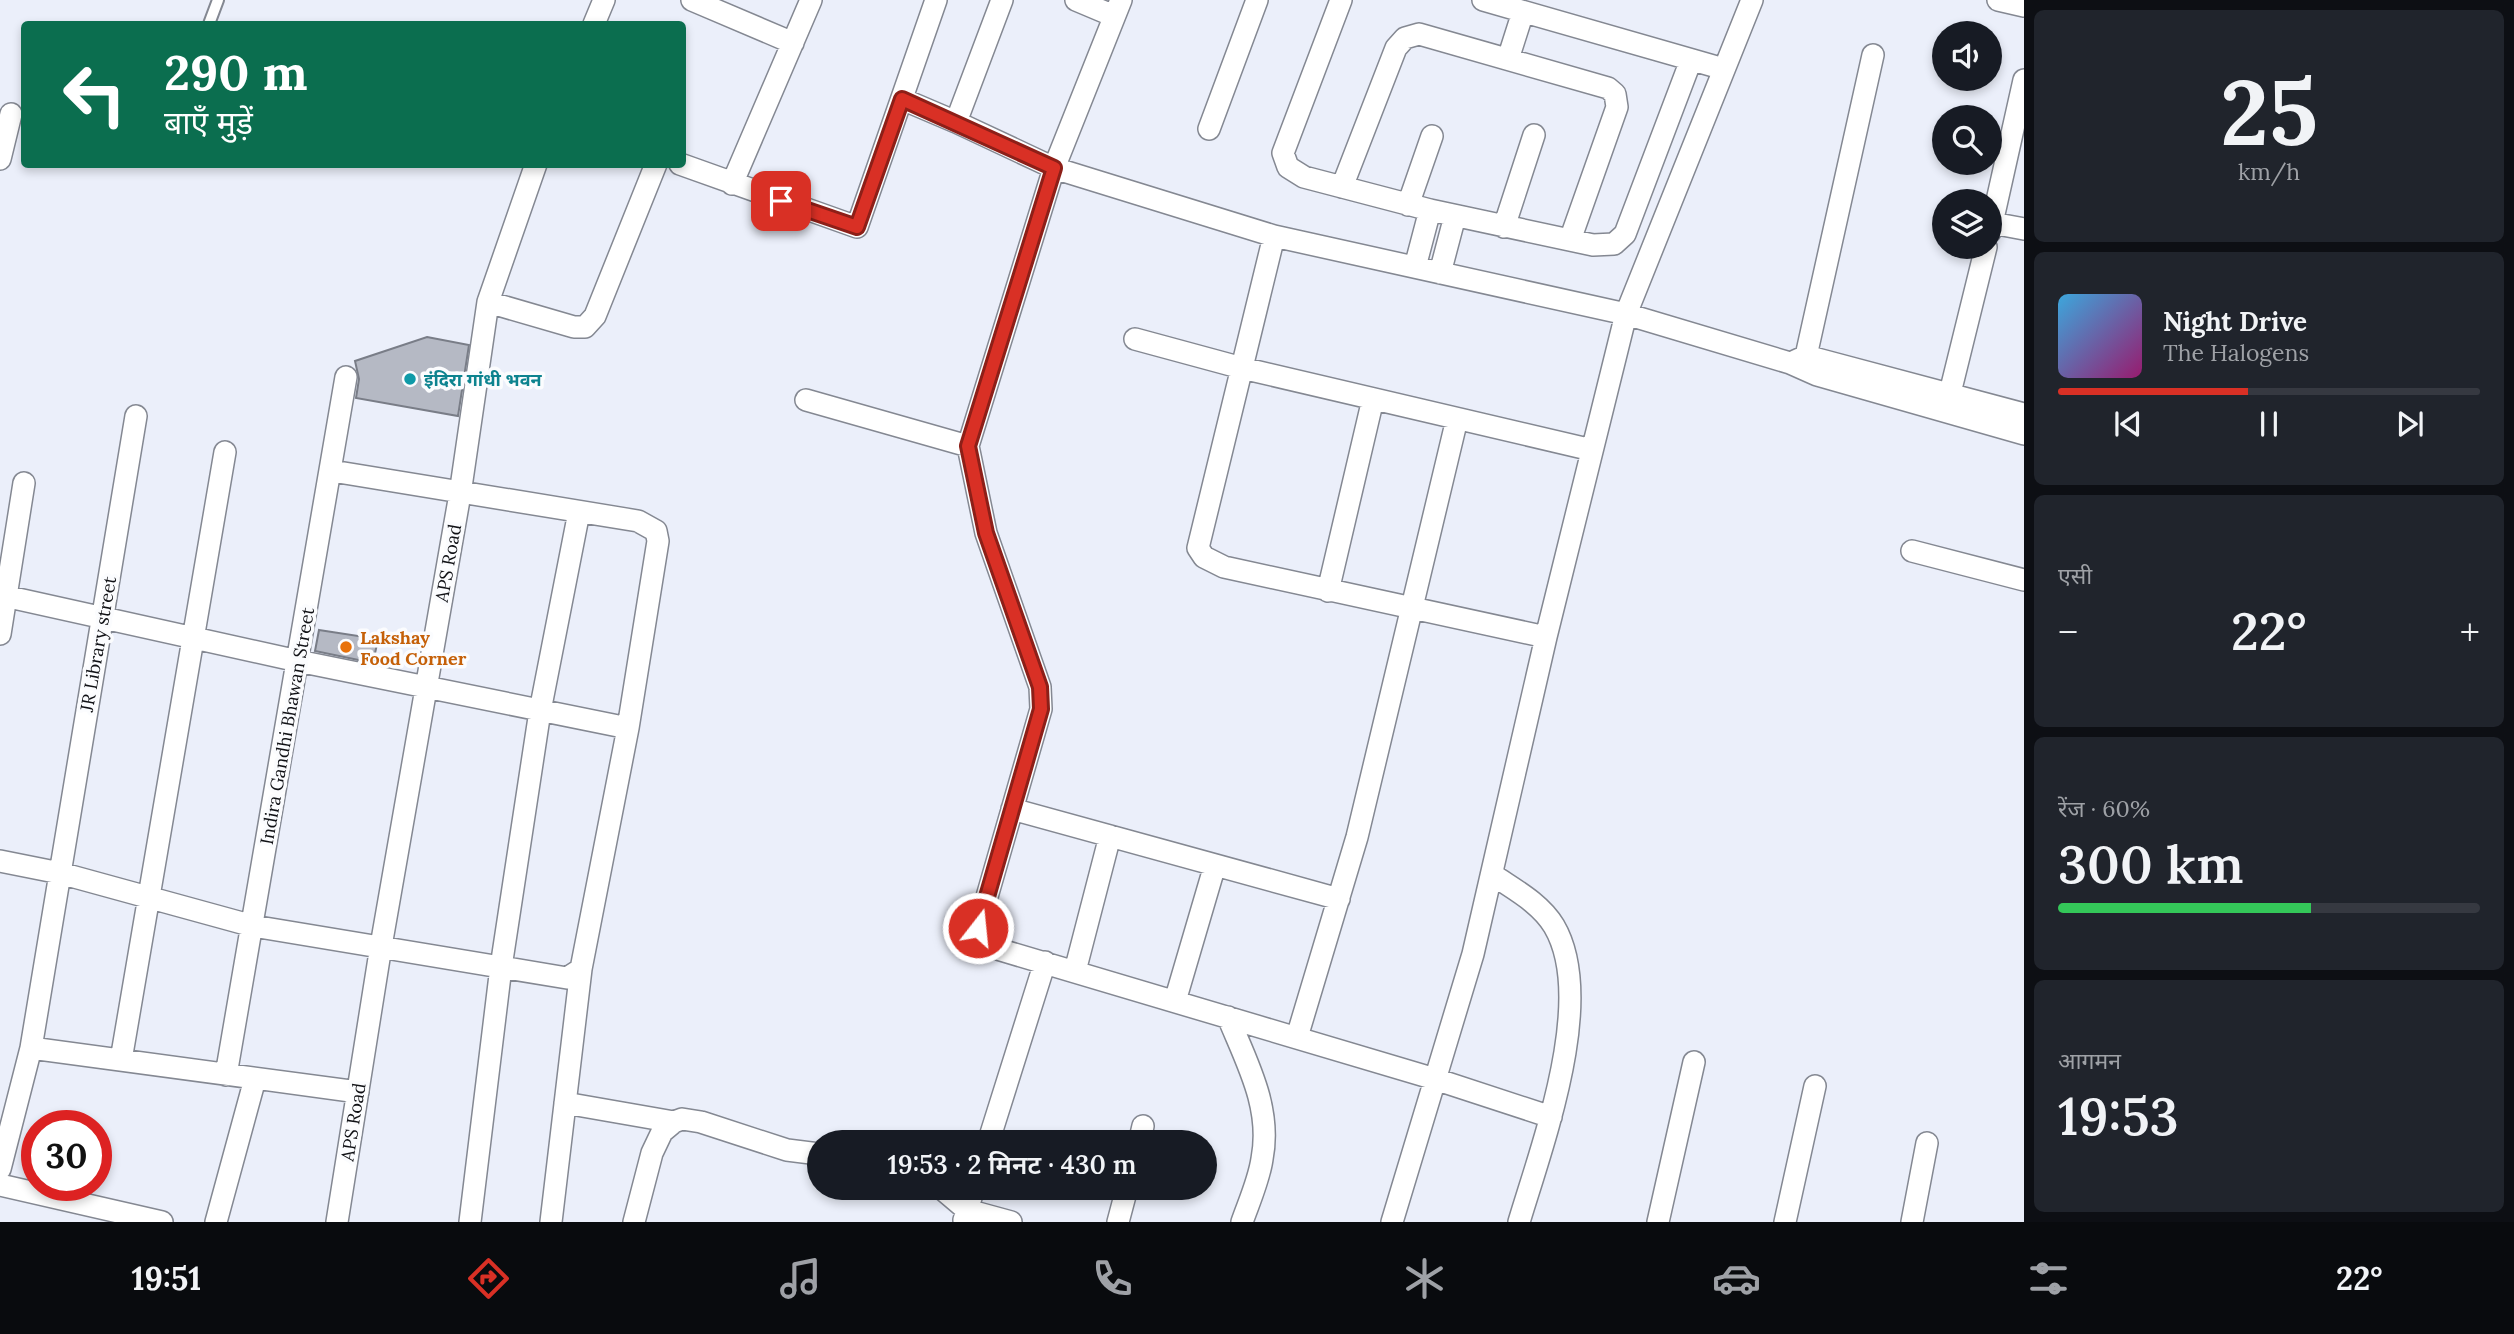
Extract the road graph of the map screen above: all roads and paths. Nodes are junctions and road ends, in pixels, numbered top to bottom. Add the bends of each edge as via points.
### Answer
1 (218, 0) edge
2 (604, 0) edge
3 (692, 0) edge
4 (811, 0) edge
5 (936, 0) edge
6 (1002, 0) edge
7 (1076, 0) edge
8 (1257, 0) edge
9 (1341, 0) edge
10 (1483, 0) edge
11 (1752, 0) edge
12 (1998, 0) edge
13 (2024, 6) edge
14 (1117, 8) edge
15 (1523, 12) junction
16 (210, 21) edge
17 (595, 21) edge
18 (793, 43) junction
19 (1873, 55) dead end
20 (1508, 60) junction
21 (1691, 60) junction
22 (1724, 69) junction
23 (2024, 80) edge
24 (902, 99) junction
25 (11, 114) dead end
26 (956, 122) junction
27 (1209, 128) dead end
28 (1534, 135) dead end
29 (1432, 136) dead end
30 (1658, 149) junction
31 (0, 159) edge
32 (1688, 159) junction
33 (686, 166) edge
34 (535, 168) edge
35 (654, 168) edge
36 (1054, 168) junction
37 (732, 184) junction
38 (1342, 187) junction
39 (2000, 189) edge
40 (1408, 205) junction
41 (1430, 210) junction
42 (1455, 216) junction
43 (1504, 227) junction
44 (2002, 228) edge
45 (2024, 229) edge
46 (1274, 236) junction
47 (1570, 240) junction
48 (1983, 259) edge
49 (1415, 267) junction
50 (1440, 273) junction
51 (488, 302) junction
52 (1626, 313) junction
53 (1135, 339) dead end
54 (1798, 360) junction
55 (1242, 368) junction
56 (345, 377) dead end
57 (1950, 393) junction
58 (1373, 399) junction
59 (806, 400) dead end
60 (2024, 414) edge
61 (136, 416) dead end
62 (1457, 419) junction
63 (2024, 435) edge
64 (968, 446) junction
65 (1592, 450) junction
66 (225, 452) dead end
67 (332, 471) junction
68 (24, 484) dead end
69 (460, 494) junction
70 (579, 512) junction
71 (1912, 551) dead end
72 (2024, 580) edge
73 (1328, 591) junction
74 (4, 595) edge
75 (1410, 610) junction
76 (103, 616) junction
77 (0, 634) edge
78 (1546, 636) junction
79 (195, 638) junction
80 (298, 662) junction
81 (427, 687) junction
82 (540, 711) junction
83 (628, 728) junction
84 (1012, 809) junction
85 (1110, 836) junction
86 (0, 860) edge
87 (1215, 865) junction
88 (60, 873) junction
89 (1493, 875) junction
90 (150, 897) junction
91 (1339, 899) junction
92 (253, 926) junction
93 (381, 946) junction
94 (1045, 962) junction
95 (501, 967) junction
96 (581, 969) junction
97 (1075, 971) junction
98 (1175, 1001) junction
99 (1228, 1017) junction
100 (1297, 1037) junction
101 (31, 1048) junction
102 (121, 1060) junction
103 (1694, 1062) dead end
104 (226, 1075) junction
105 (255, 1079) junction
106 (1435, 1079) junction
107 (1815, 1086) dead end
108 (358, 1092) junction
109 (565, 1103) junction
110 (1550, 1117) junction
111 (674, 1122) junction
112 (992, 1130) edge
113 (1927, 1143) dead end
114 (807, 1152) edge
115 (0, 1169) edge
116 (0, 1185) edge
117 (951, 1200) edge
118 (1124, 1200) edge
119 (965, 1216) edge
120 (162, 1222) edge
121 (216, 1222) edge
122 (337, 1222) edge
123 (470, 1222) edge
124 (551, 1222) edge
125 (634, 1222) edge
126 (1011, 1222) edge
127 (1118, 1222) edge
128 (1242, 1222) edge
129 (1392, 1222) edge
130 (1519, 1222) edge
131 (1658, 1222) edge
132 (1785, 1222) edge
133 (1912, 1222) edge

1 - 16 lane
2 - 17 street
3 - 18 street
4 - 18 street
5 - 24 street
6 - 26 street
7 - 14 street
8 - 27 street
9 - 38 street via 1283,153 1288,167 1304,177
10 - 15 street
11 - 22 street
12 - 13 street
14 - 36 street
15 - 20 street
15 - 21 street
18 - 37 street
19 - 54 street
20 - 38 street via 1419,34 1405,38 1396,48
20 - 47 street via 1608,88 1615,94 1617,107
21 - 22 street
21 - 30 street
22 - 32 street
23 - 39 street
24 - 26 street
24 - 37 street via 857,227
25 - 31 street
26 - 36 street
28 - 43 street
29 - 40 street
30 - 32 street
30 - 47 street via 1625,234 1614,244
32 - 52 street
33 - 37 street
34 - 51 street, APS Road
35 - 51 street via 596,316 585,327
36 - 46 street
36 - 64 street
38 - 40 street
40 - 41 street
41 - 42 street
41 - 49 street
42 - 43 street
42 - 50 street
43 - 47 street
44 - 45 street
46 - 49 street
46 - 55 street
48 - 57 street
49 - 50 street
50 - 52 street
51 - 69 street, APS Road
52 - 54 street
52 - 65 street
53 - 55 street
54 - 57 street
54 - 63 street via 1817,375
55 - 58 street
55 - 73 street via 1198,548 1204,557 1224,567
56 - 67 street, Indira Gandhi Bhawan Street
57 - 60 street
58 - 62 street
58 - 73 street
59 - 64 street
61 - 76 street, JR Library street
62 - 65 street
62 - 75 street
64 - 84 street via 986,533 1040,687 1041,709
65 - 78 street
66 - 79 street
67 - 69 street
67 - 80 street, Indira Gandhi Bhawan Street
68 - 74 street
69 - 70 street
69 - 81 street, APS Road
70 - 82 street
70 - 83 street via 638,521 656,531
71 - 72 street
73 - 75 street
74 - 76 street
74 - 77 street
75 - 78 street
75 - 91 street
76 - 79 street
76 - 88 street, JR Library street
78 - 89 street
79 - 80 street
79 - 90 street
80 - 81 street
80 - 92 street, Indira Gandhi Bhawan Street
81 - 82 street
81 - 93 street, APS Road
82 - 83 street
82 - 95 street
83 - 96 street
84 - 85 street
84 - 94 street via 978,928 994,948
85 - 87 street
85 - 97 street
86 - 88 street
87 - 91 street
87 - 98 street
88 - 90 street
88 - 101 street, JR Library street
89 - 106 street
89 - 110 street via 1541,908 1567,953 1568,1030
90 - 92 street
90 - 102 street
91 - 100 street
92 - 93 street
92 - 104 street, Indira Gandhi Bhawan Street
93 - 95 street
93 - 108 street, APS Road
94 - 97 street
94 - 112 street
95 - 96 street via 567,978
95 - 123 street
96 - 109 street
97 - 98 street
98 - 99 street
99 - 100 street
99 - 128 street via 1260,1093 1263,1119 1263,1158
100 - 106 street
101 - 102 street
101 - 115 street, JR Library street
102 - 104 street
103 - 131 street
104 - 105 street
105 - 108 street
105 - 121 street
106 - 110 street
106 - 129 street
107 - 132 street
108 - 122 street, APS Road
109 - 111 street
109 - 124 street
110 - 130 street
111 - 114 street via 701,1122
111 - 125 street via 662,1132 652,1153
113 - 133 street
116 - 120 street
117 - 119 street
118 - 127 street
119 - 126 street

